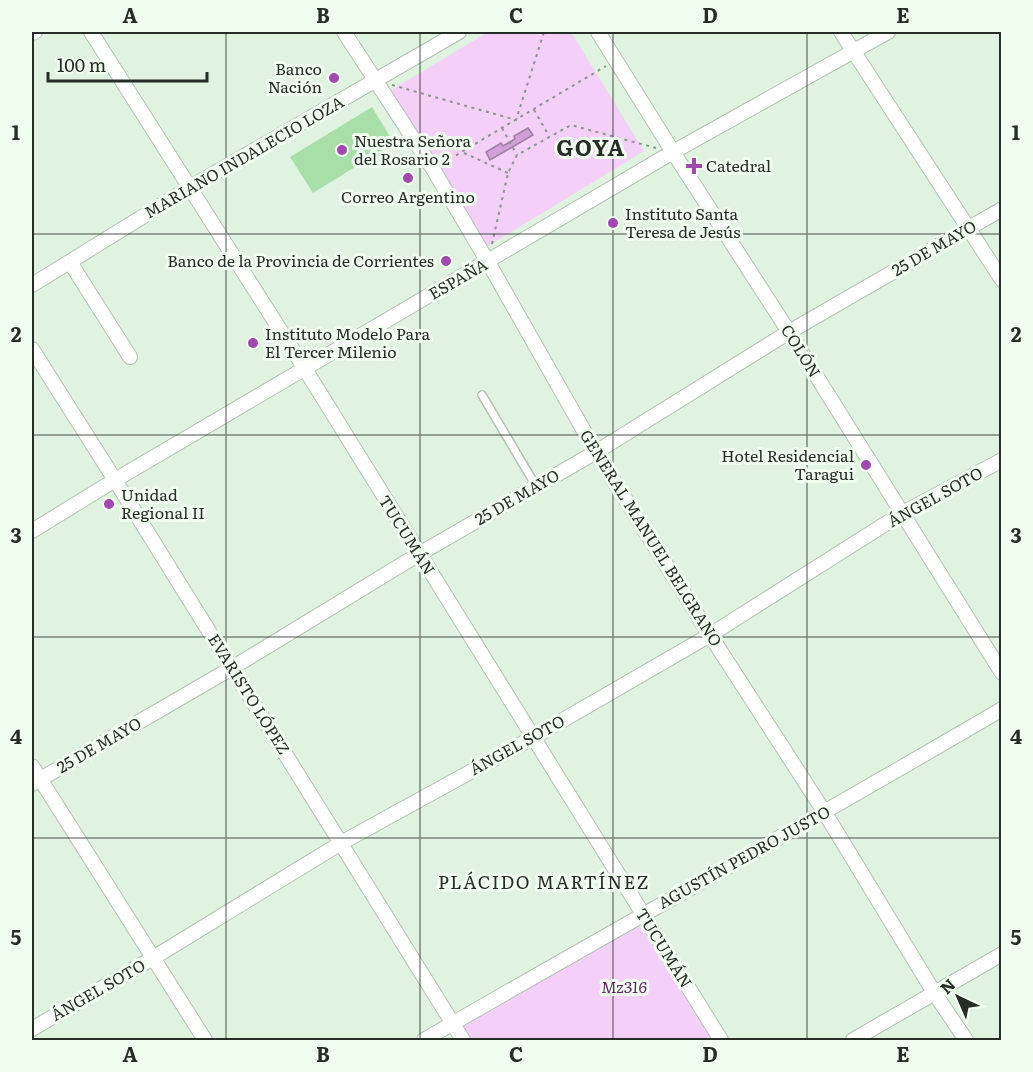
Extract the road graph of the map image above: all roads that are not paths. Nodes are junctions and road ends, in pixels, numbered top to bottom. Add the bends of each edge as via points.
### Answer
1 (91, 32) edge
2 (344, 32) edge
3 (459, 32) edge
4 (598, 32) edge
5 (841, 32) edge
6 (888, 32) edge
7 (854, 52) junction
8 (375, 80) junction
9 (673, 152) junction
10 (189, 188) junction
11 (1002, 209) edge
12 (969, 228) junction
13 (70, 261) junction
14 (488, 262) junction
15 (1002, 280) edge
16 (32, 285) edge
17 (789, 332) junction
18 (32, 349) edge
19 (130, 357) dead end
20 (305, 369) junction
21 (482, 394) dead end
22 (596, 452) junction
23 (1002, 459) edge
24 (115, 480) junction
25 (536, 486) junction
26 (902, 514) junction
27 (32, 531) edge
28 (419, 554) junction
29 (710, 635) junction
30 (232, 668) junction
31 (1002, 673) edge
32 (1002, 709) edge
33 (532, 738) junction
34 (32, 766) edge
35 (36, 782) edge
36 (825, 813) junction
37 (341, 843) junction
38 (643, 914) junction
39 (1002, 954) edge
40 (153, 958) junction
41 (935, 994) junction
42 (453, 1023) junction
43 (32, 1029) edge
44 (205, 1041) edge
45 (424, 1041) edge
46 (464, 1041) edge
47 (721, 1041) edge
48 (853, 1041) edge
49 (966, 1041) edge

1 - 10 street, TUCUMÁN
2 - 8 street, GENERAL MANUEL BELGRANO
3 - 8 street, MARIANO INDALECIO LOZA
4 - 9 street, COLÓN
5 - 7 street
6 - 7 street, ESPAÑA
7 - 9 street, ESPAÑA
7 - 12 street
8 - 10 street, MARIANO INDALECIO LOZA
8 - 14 street, GENERAL MANUEL BELGRANO
9 - 14 street, ESPAÑA
9 - 17 street, COLÓN
10 - 13 street, MARIANO INDALECIO LOZA
10 - 20 street, TUCUMÁN
11 - 12 street, 25 DE MAYO
12 - 15 street
12 - 17 street, 25 DE MAYO
13 - 16 street, MARIANO INDALECIO LOZA
13 - 19 street
14 - 20 street, ESPAÑA
14 - 22 street, GENERAL MANUEL BELGRANO
17 - 22 street, 25 DE MAYO
17 - 26 street, COLÓN
18 - 24 street, EVARISTO LÓPEZ
20 - 24 street, ESPAÑA
20 - 28 street, TUCUMÁN
21 - 25 lane
22 - 25 street, 25 DE MAYO
22 - 29 street, GENERAL MANUEL BELGRANO
23 - 26 street, ÁNGEL SOTO
24 - 27 street, ESPAÑA
24 - 30 street, EVARISTO LÓPEZ
25 - 28 street, 25 DE MAYO
26 - 29 street, ÁNGEL SOTO
26 - 31 street, COLÓN
28 - 30 street, 25 DE MAYO
28 - 33 street, TUCUMÁN
29 - 33 street, ÁNGEL SOTO
29 - 36 street, GENERAL MANUEL BELGRANO
30 - 35 street, 25 DE MAYO
30 - 37 street, EVARISTO LÓPEZ
32 - 36 street, AGUSTÍN PEDRO JUSTO
33 - 37 street, ÁNGEL SOTO
33 - 38 street, TUCUMÁN
34 - 35 street
35 - 40 street
36 - 38 street, AGUSTÍN PEDRO JUSTO
36 - 41 street, GENERAL MANUEL BELGRANO
37 - 40 street, ÁNGEL SOTO
37 - 42 street, EVARISTO LÓPEZ
38 - 42 street, AGUSTÍN PEDRO JUSTO
38 - 47 street, TUCUMÁN
39 - 41 street
40 - 43 street, ÁNGEL SOTO
40 - 44 street
41 - 48 street
41 - 49 street, GENERAL MANUEL BELGRANO
42 - 45 street, AGUSTÍN PEDRO JUSTO
42 - 46 street, EVARISTO LÓPEZ

